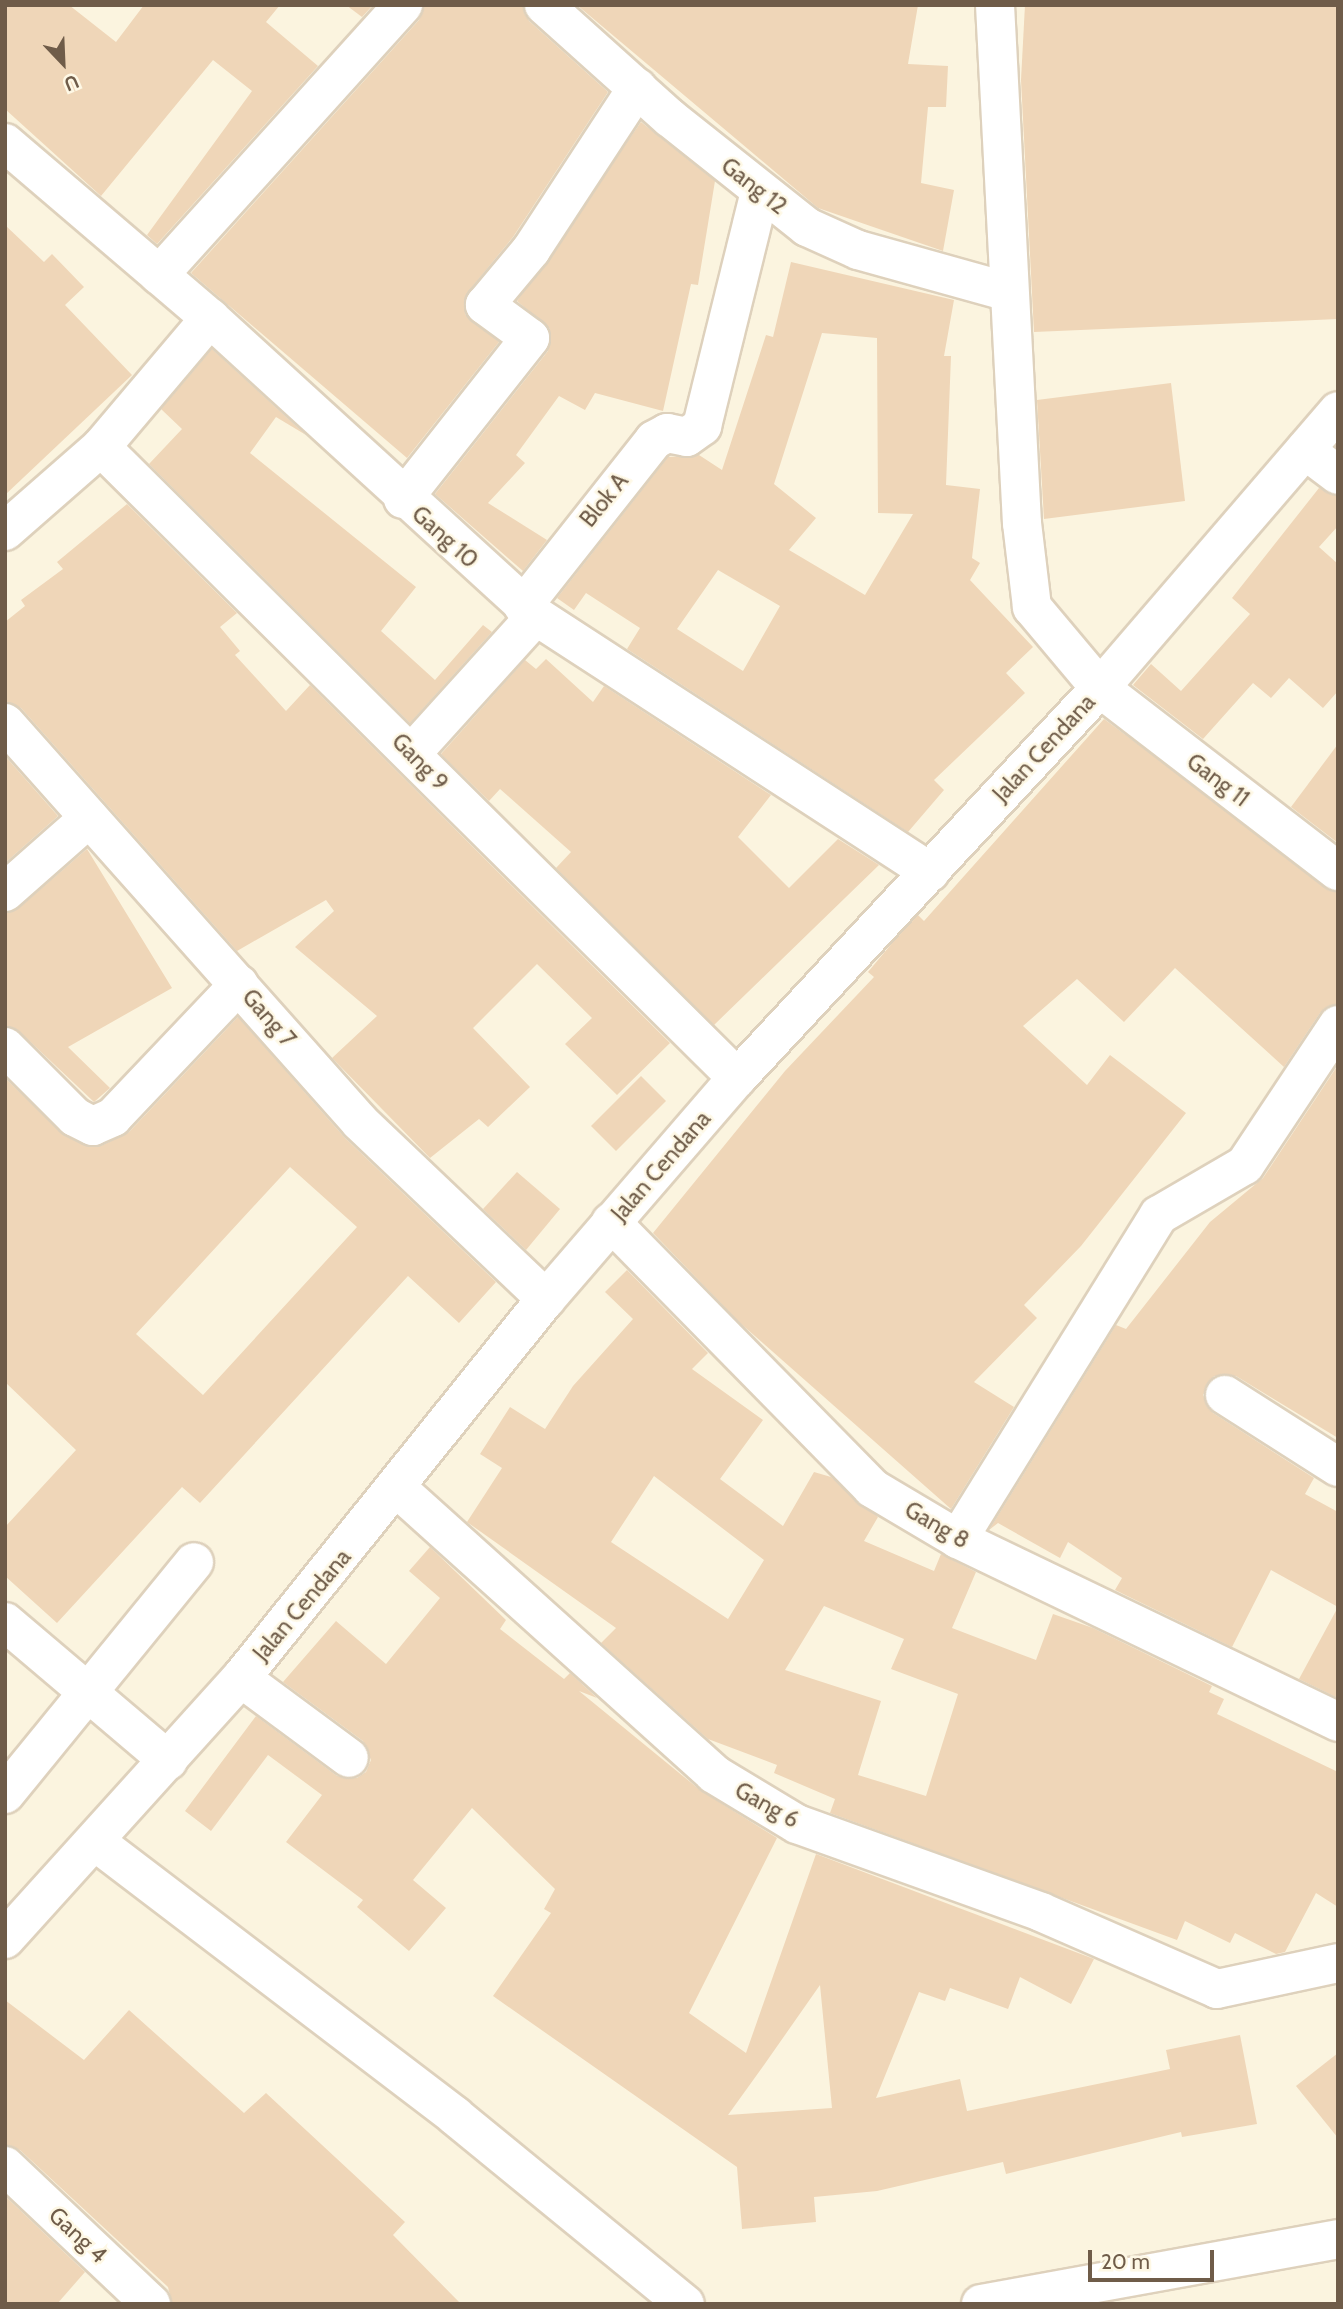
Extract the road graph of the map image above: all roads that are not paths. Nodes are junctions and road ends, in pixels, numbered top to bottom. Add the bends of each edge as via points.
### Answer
1 (403, 5) edge
2 (544, 5) edge
3 (995, 5) edge
4 (637, 88) junction
5 (5, 143) edge
6 (760, 192) junction
7 (159, 275) junction
8 (1008, 292) junction
9 (209, 318) junction
10 (1338, 411) edge
11 (101, 447) junction
12 (1305, 450) junction
13 (1338, 475) edge
14 (403, 499) junction
15 (5, 530) edge
16 (529, 611) junction
17 (1100, 688) junction
18 (5, 723) edge
19 (412, 753) junction
20 (89, 818) junction
21 (1338, 870) edge
22 (930, 872) junction
23 (5, 891) edge
24 (239, 984) junction
25 (1338, 1026) edge
26 (5, 1047) edge
27 (737, 1078) junction
28 (611, 1222) junction
29 (545, 1299) junction
30 (1225, 1395) dead end
31 (1338, 1467) edge
32 (398, 1489) junction
33 (958, 1539) junction
34 (194, 1562) dead end
35 (5, 1622) edge
36 (241, 1678) junction
37 (90, 1696) junction
38 (1338, 1722) edge
39 (349, 1758) dead end
40 (168, 1760) junction
41 (5, 1794) edge
42 (97, 1843) junction
43 (8, 1930) edge
44 (1338, 1963) edge
45 (5, 2166) edge
46 (1338, 2239) edge
47 (151, 2304) edge
48 (685, 2304) edge
49 (981, 2304) edge

1 - 7 street
2 - 4 street, Gang 12
3 - 8 street
4 - 6 street, Gang 12
4 - 14 street via 531,250 485,304 530,338
5 - 7 street, Gang 10
6 - 8 street, Gang 12 via 807,227 858,250
6 - 16 street, Blok A via 702,426 687,437 667,433 654,440
7 - 9 street, Gang 10
8 - 17 street via 1032,607
9 - 11 street
9 - 14 street, Gang 10
10 - 12 street, Jalan Cendana
11 - 15 street
11 - 19 street, Gang 9
12 - 13 street
12 - 17 street, Jalan Cendana
14 - 16 street, Gang 10
16 - 19 street, Blok A
16 - 22 street, Gang 10
17 - 21 street, Gang 11
17 - 22 street, Jalan Cendana
18 - 20 street, Gang 7
19 - 27 street, Gang 9
20 - 23 street
20 - 24 street, Gang 7
22 - 27 street, Jalan Cendana
24 - 26 street via 113,1117 93,1126 75,1117
24 - 29 street, Gang 7 via 360,1122
25 - 33 street via 1245,1165 1159,1215
27 - 28 street, Jalan Cendana
28 - 29 street, Jalan Cendana
28 - 33 street, Gang 8 via 872,1488
29 - 32 street, Jalan Cendana
30 - 31 street
32 - 36 street, Jalan Cendana
32 - 44 street, Gang 6 via 714,1774 797,1824 1041,1912 1217,1989
33 - 38 street, Gang 8
34 - 37 street
35 - 37 street
36 - 39 street
36 - 40 street, Jalan Cendana
37 - 40 street
37 - 41 street
40 - 42 street, Jalan Cendana
42 - 43 street, Jalan Cendana
42 - 48 street via 455,2116
45 - 47 street, Gang 4
46 - 49 street

